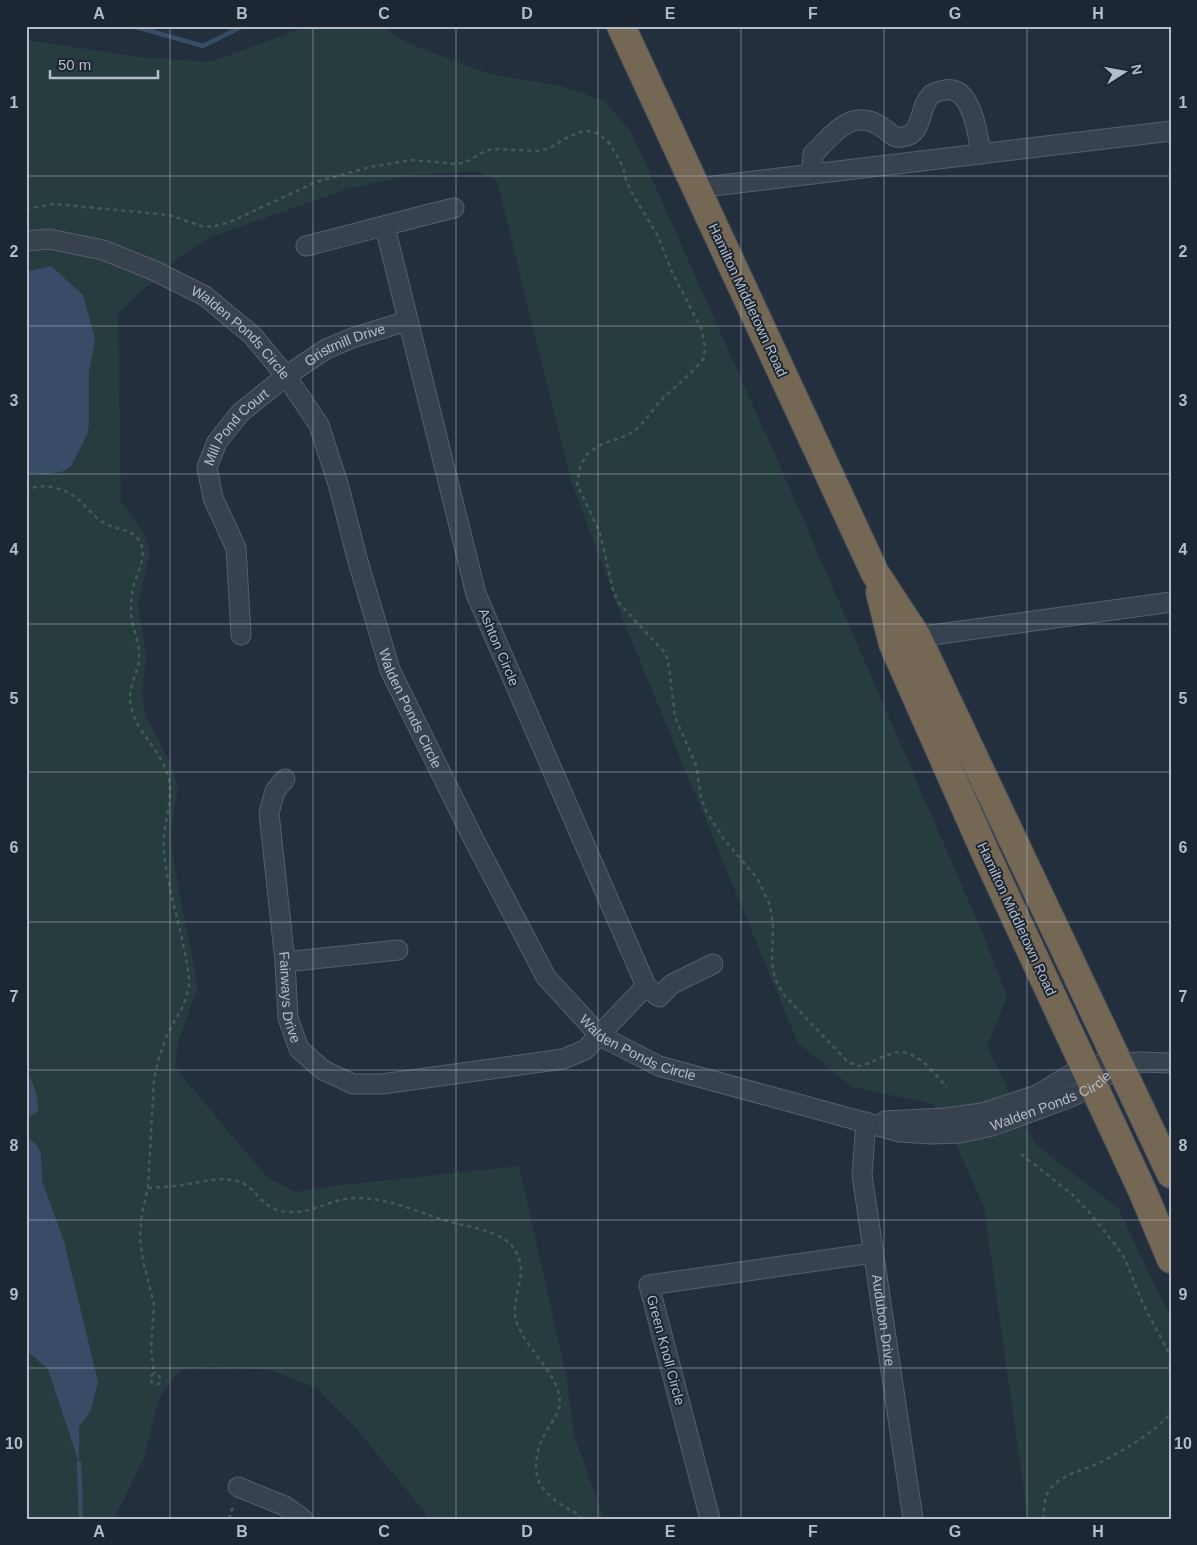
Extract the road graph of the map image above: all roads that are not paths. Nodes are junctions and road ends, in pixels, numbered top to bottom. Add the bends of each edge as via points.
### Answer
1 (621, 26) edge
2 (1171, 131) edge
3 (981, 154) junction
4 (811, 174) junction
5 (697, 188) junction
6 (454, 208) dead end
7 (385, 227) junction
8 (26, 241) edge
9 (306, 246) dead end
10 (407, 320) junction
11 (286, 376) junction
12 (875, 573) junction
13 (1171, 602) edge
14 (241, 635) dead end
15 (918, 637) junction
16 (285, 779) dead end
17 (398, 950) dead end
18 (286, 962) junction
19 (713, 964) dead end
20 (646, 986) junction
21 (600, 1036) junction
22 (1171, 1063) edge
23 (1118, 1064) junction
24 (1090, 1076) junction
25 (866, 1122) junction
26 (1171, 1174) edge
27 (873, 1252) junction
28 (1171, 1259) edge
29 (238, 1487) dead end
30 (303, 1519) edge
31 (710, 1519) edge
32 (913, 1519) edge

1 - 5 highway, Hamilton Middletown Road
2 - 3 street
3 - 4 street
3 - 4 street via 969,105 960,92 951,89 931,95 918,127 903,137 894,137 864,118 852,120 813,154
4 - 5 street
5 - 12 highway, Hamilton Middletown Road
6 - 7 street via 401,220
7 - 9 street
7 - 10 street, Ashton Circle
8 - 11 street, Walden Ponds Circle via 49,239 103,250 206,296 252,335
10 - 11 street, Gristmill Drive via 326,349
10 - 20 street, Ashton Circle via 476,594
11 - 14 street, Mill Pond Court via 240,413 216,442 207,466 213,498 236,548
11 - 21 street, Walden Ponds Circle via 319,425 390,670 472,838 546,977
12 - 15 highway, Hamilton Middletown Road
12 - 24 highway, Hamilton Middletown Road via 893,644 985,852
13 - 15 street
15 - 23 highway, Hamilton Middletown Road
16 - 18 street, Fairways Drive via 275,791 269,813
17 - 18 street
18 - 21 street, Fairways Drive via 288,1018 299,1049 322,1070 353,1084 382,1084 563,1059 585,1050
19 - 20 street via 672,984 659,997
20 - 21 street
21 - 25 street, Walden Ponds Circle via 659,1066
22 - 23 street
23 - 24 street, Walden Ponds Circle
23 - 26 highway, Hamilton Middletown Road
24 - 25 street, Walden Ponds Circle via 1032,1112 960,1133 900,1132
24 - 28 highway, Hamilton Middletown Road
25 - 27 street, Audubon Drive via 862,1176
27 - 31 street, Green Knoll Circle via 648,1285
27 - 32 street, Audubon Drive
29 - 30 street via 285,1506

